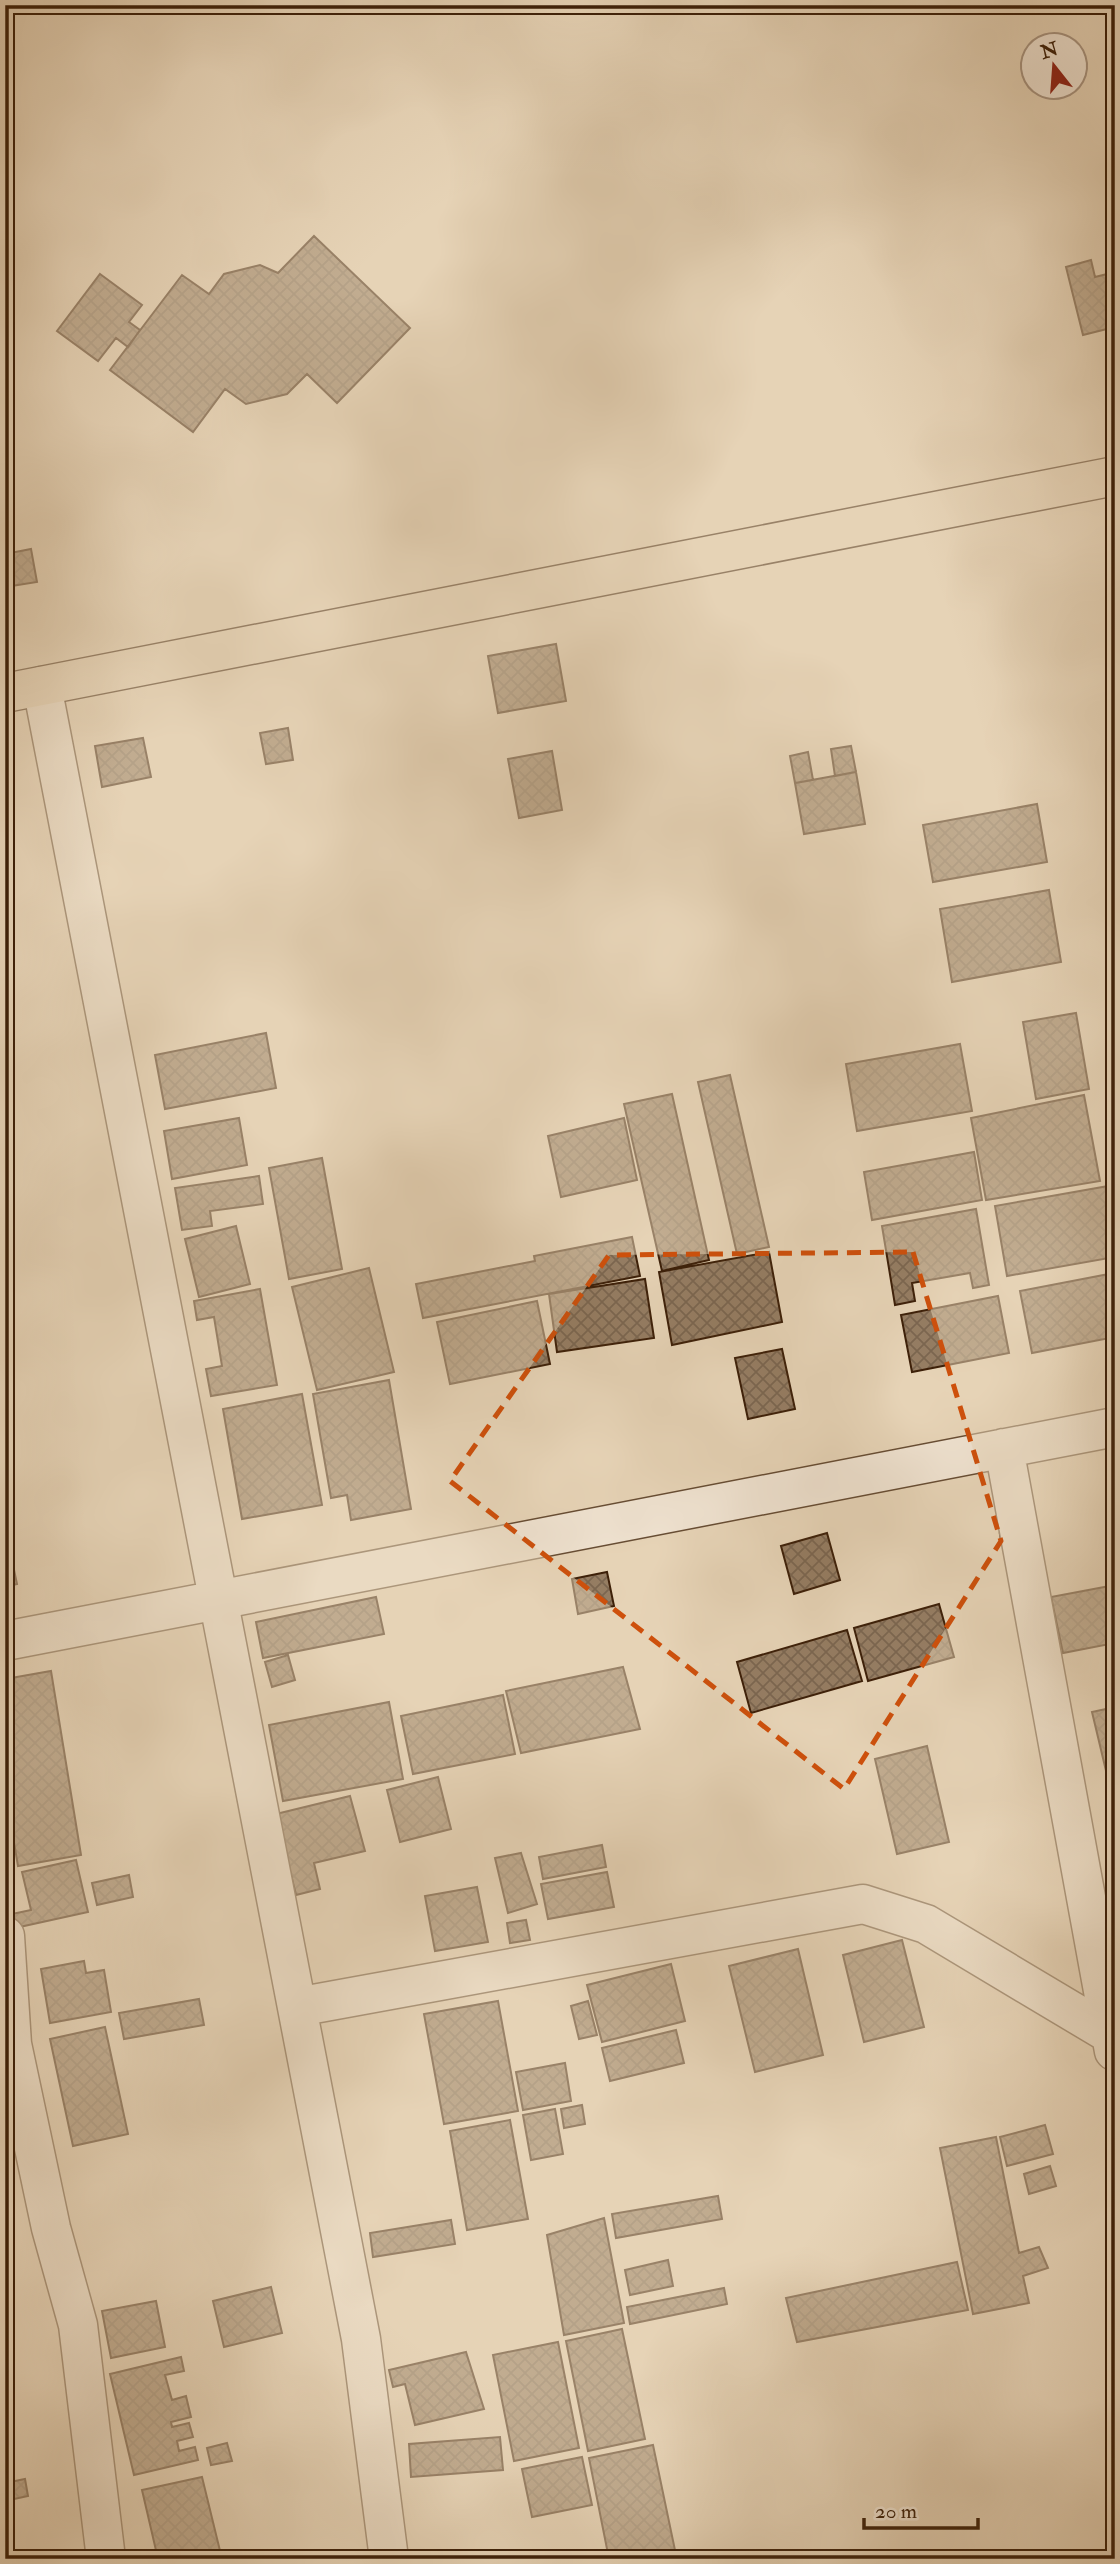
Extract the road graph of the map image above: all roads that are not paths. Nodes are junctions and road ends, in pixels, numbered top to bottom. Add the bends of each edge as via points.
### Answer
1 (1115, 476) edge
2 (42, 687) junction
3 (5, 693) edge
4 (1115, 1427) edge
5 (1004, 1448) junction
6 (218, 1600) junction
7 (5, 1641) edge
8 (5, 1936) edge
9 (297, 2007) junction
10 (1114, 2042) edge
11 (106, 2559) edge
12 (389, 2559) edge

1 - 2 main road
2 - 3 main road
2 - 6 street
4 - 5 street
5 - 6 street
5 - 10 street
6 - 7 street
6 - 9 street
8 - 11 street via 12,2043 51,2228 78,2325
9 - 10 street via 863,1904 926,1924
9 - 12 street via 361,2339

